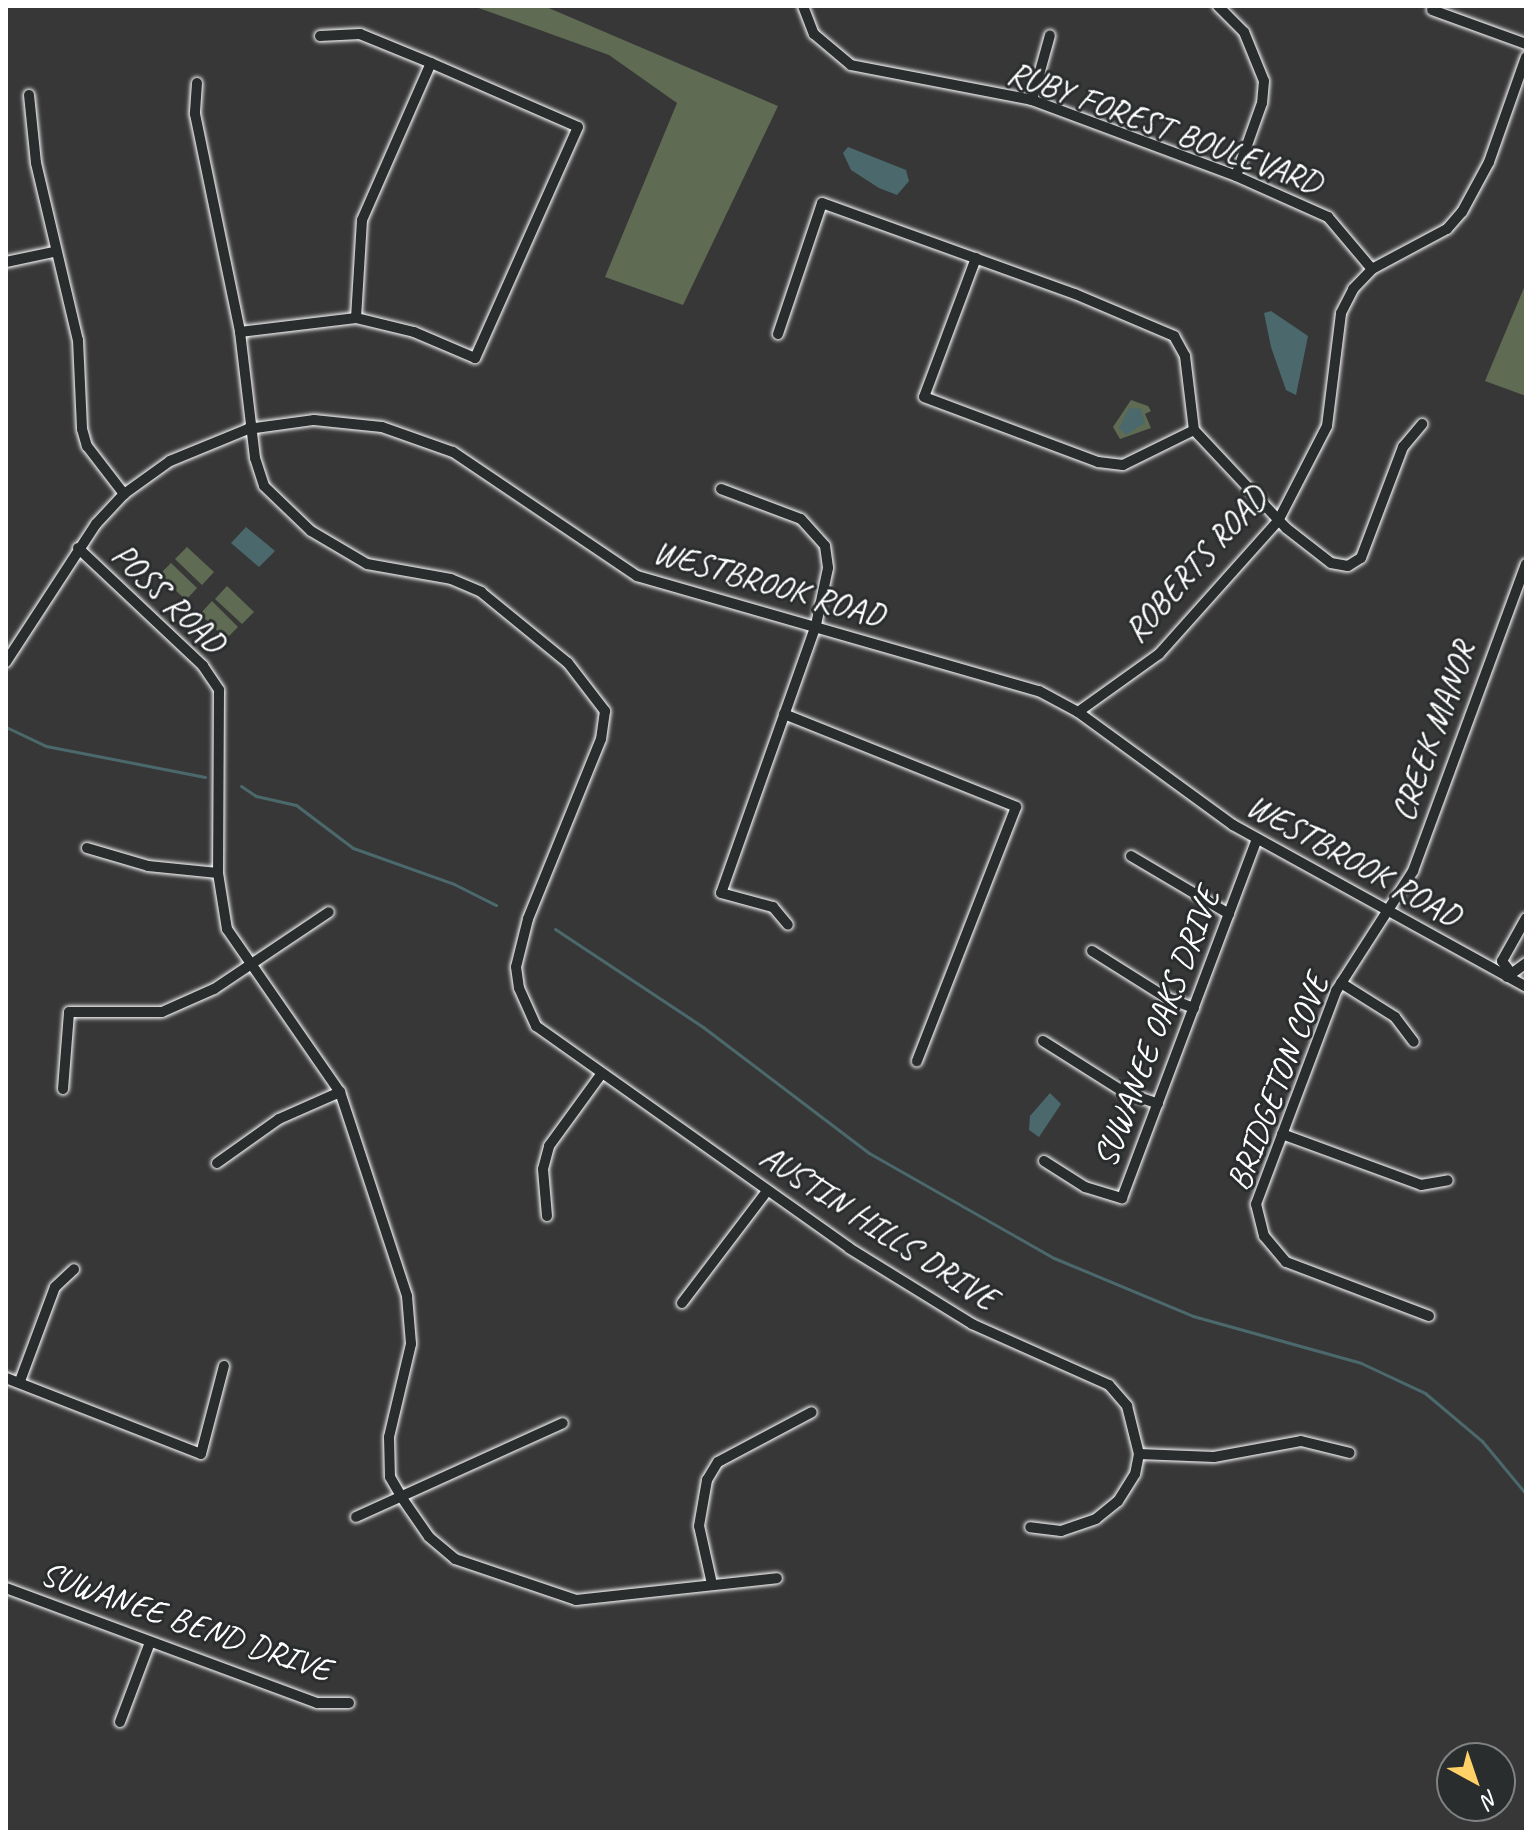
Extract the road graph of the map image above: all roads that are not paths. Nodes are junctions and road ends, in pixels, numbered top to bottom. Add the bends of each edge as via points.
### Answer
1 (803, 6) edge
2 (1218, 6) edge
3 (1432, 10) dead end
4 (1050, 35) dead end
5 (320, 36) dead end
6 (1526, 44) edge
7 (1526, 57) edge
8 (431, 63) junction
9 (197, 83) dead end
10 (29, 95) dead end
11 (1032, 100) junction
12 (1236, 176) junction
13 (54, 252) junction
14 (976, 258) junction
15 (6, 262) edge
16 (1372, 269) junction
17 (356, 318) junction
18 (240, 332) junction
19 (778, 334) dead end
20 (1422, 424) dead end
21 (248, 429) junction
22 (1194, 430) junction
23 (721, 489) dead end
24 (124, 494) junction
25 (1278, 521) junction
26 (78, 548) junction
27 (1526, 564) edge
28 (816, 625) junction
29 (6, 662) edge
30 (1078, 712) junction
31 (784, 714) junction
32 (1257, 839) junction
33 (87, 848) dead end
34 (1131, 856) dead end
35 (218, 873) junction
36 (329, 912) dead end
37 (1384, 912) junction
38 (1229, 914) junction
39 (1526, 918) edge
40 (788, 925) dead end
41 (1092, 951) dead end
42 (251, 963) junction
43 (1526, 963) edge
44 (1508, 976) junction
45 (1341, 983) junction
46 (1526, 987) edge
47 (1194, 1008) junction
48 (1043, 1041) dead end
49 (1414, 1042) dead end
50 (917, 1061) dead end
51 (602, 1073) junction
52 (63, 1089) dead end
53 (340, 1092) junction
54 (1158, 1104) junction
55 (1282, 1134) junction
56 (1044, 1161) dead end
57 (217, 1163) dead end
58 (1448, 1180) dead end
59 (767, 1191) junction
60 (547, 1216) dead end
61 (74, 1269) dead end
62 (682, 1303) dead end
63 (1429, 1316) dead end
64 (224, 1366) dead end
65 (6, 1378) edge
66 (20, 1381) junction
67 (812, 1412) dead end
68 (563, 1423) dead end
69 (1350, 1453) dead end
70 (1139, 1454) junction
71 (402, 1498) junction
72 (356, 1517) dead end
73 (1030, 1527) dead end
74 (777, 1578) dead end
75 (712, 1584) junction
76 (6, 1588) edge
77 (150, 1642) junction
78 (349, 1703) dead end
79 (120, 1722) dead end

1 - 11 street, RUBY FOREST BOULEVARD via 814,34 851,65
2 - 12 street via 1244,32 1264,81 1262,103
3 - 6 street
4 - 11 street
5 - 8 street via 360,34
7 - 16 street via 1489,162 1462,212 1447,229
8 - 17 street via 362,220
8 - 17 street via 578,127 475,358 414,332
9 - 18 street via 195,114
10 - 13 street
11 - 12 street, RUBY FOREST BOULEVARD
12 - 16 street, RUBY FOREST BOULEVARD via 1328,217
13 - 15 street
13 - 24 street via 78,340 82,429 87,446
14 - 19 street via 822,203
14 - 22 street via 1174,336 1185,356
14 - 22 street via 924,397 1123,465
16 - 25 street, ROBERTS ROAD via 1353,289 1341,313 1327,426
17 - 18 street
18 - 21 street
20 - 25 street via 1403,447 1361,558 1348,566 1331,563
21 - 24 street, WESTBROOK ROAD via 170,461
21 - 28 street, WESTBROOK ROAD via 314,420 355,422 423,439 480,469 637,576 678,592
21 - 51 street, AUSTIN HILLS DRIVE via 264,486 311,531 367,564 451,579 481,592 568,663 605,711 601,739 527,922 516,967 536,1026
22 - 25 street
23 - 28 street via 801,519 819,535 828,568
24 - 26 street, WESTBROOK ROAD
25 - 30 street, ROBERTS ROAD via 1159,654
26 - 29 street, WESTBROOK ROAD
26 - 35 street, POSS ROAD via 203,666 219,690
27 - 37 street, CREEK MANOR via 1413,871
28 - 30 street, WESTBROOK ROAD via 1039,691
28 - 31 street
30 - 32 street, WESTBROOK ROAD via 1141,762
31 - 40 street via 721,893 773,907
31 - 50 street via 1016,807
32 - 37 street, WESTBROOK ROAD
32 - 38 street, SUWANEE OAKS DRIVE
33 - 35 street via 148,866
34 - 38 street
35 - 42 street, POSS ROAD via 227,929
36 - 42 street
37 - 44 street, WESTBROOK ROAD
37 - 45 street, BRIDGETON COVE
38 - 47 street, SUWANEE OAKS DRIVE
39 - 44 street via 1502,961
41 - 47 street via 1165,997
42 - 52 street via 214,989 162,1012 69,1012
42 - 53 street, POSS ROAD
43 - 44 street
44 - 46 street, WESTBROOK ROAD
45 - 49 street via 1395,1017
45 - 55 street, BRIDGETON COVE
47 - 54 street, SUWANEE OAKS DRIVE
48 - 54 street via 1124,1092
51 - 59 street, AUSTIN HILLS DRIVE
51 - 60 street via 549,1146 543,1169
53 - 57 street via 279,1119
53 - 71 street, POSS ROAD via 407,1296 411,1344 389,1437 390,1477
54 - 56 street, SUWANEE OAKS DRIVE via 1122,1198 1085,1187
55 - 58 street via 1421,1185
55 - 63 street, BRIDGETON COVE via 1256,1204 1257,1219 1273,1251 1286,1262
59 - 62 street
59 - 70 street, AUSTIN HILLS DRIVE via 972,1324 1109,1385 1127,1406
61 - 66 street via 55,1287
64 - 66 street via 201,1454
65 - 66 street
67 - 75 street via 718,1462 701,1501 699,1526
68 - 71 street
69 - 70 street via 1301,1441 1214,1457
70 - 73 street via 1135,1474 1118,1501 1096,1519 1061,1531
71 - 72 street
71 - 75 street, POSS ROAD via 429,1537 455,1559 576,1600
74 - 75 street, POSS ROAD
76 - 77 street, SUWANEE BEND DRIVE
77 - 78 street, SUWANEE BEND DRIVE via 317,1703
77 - 79 street

